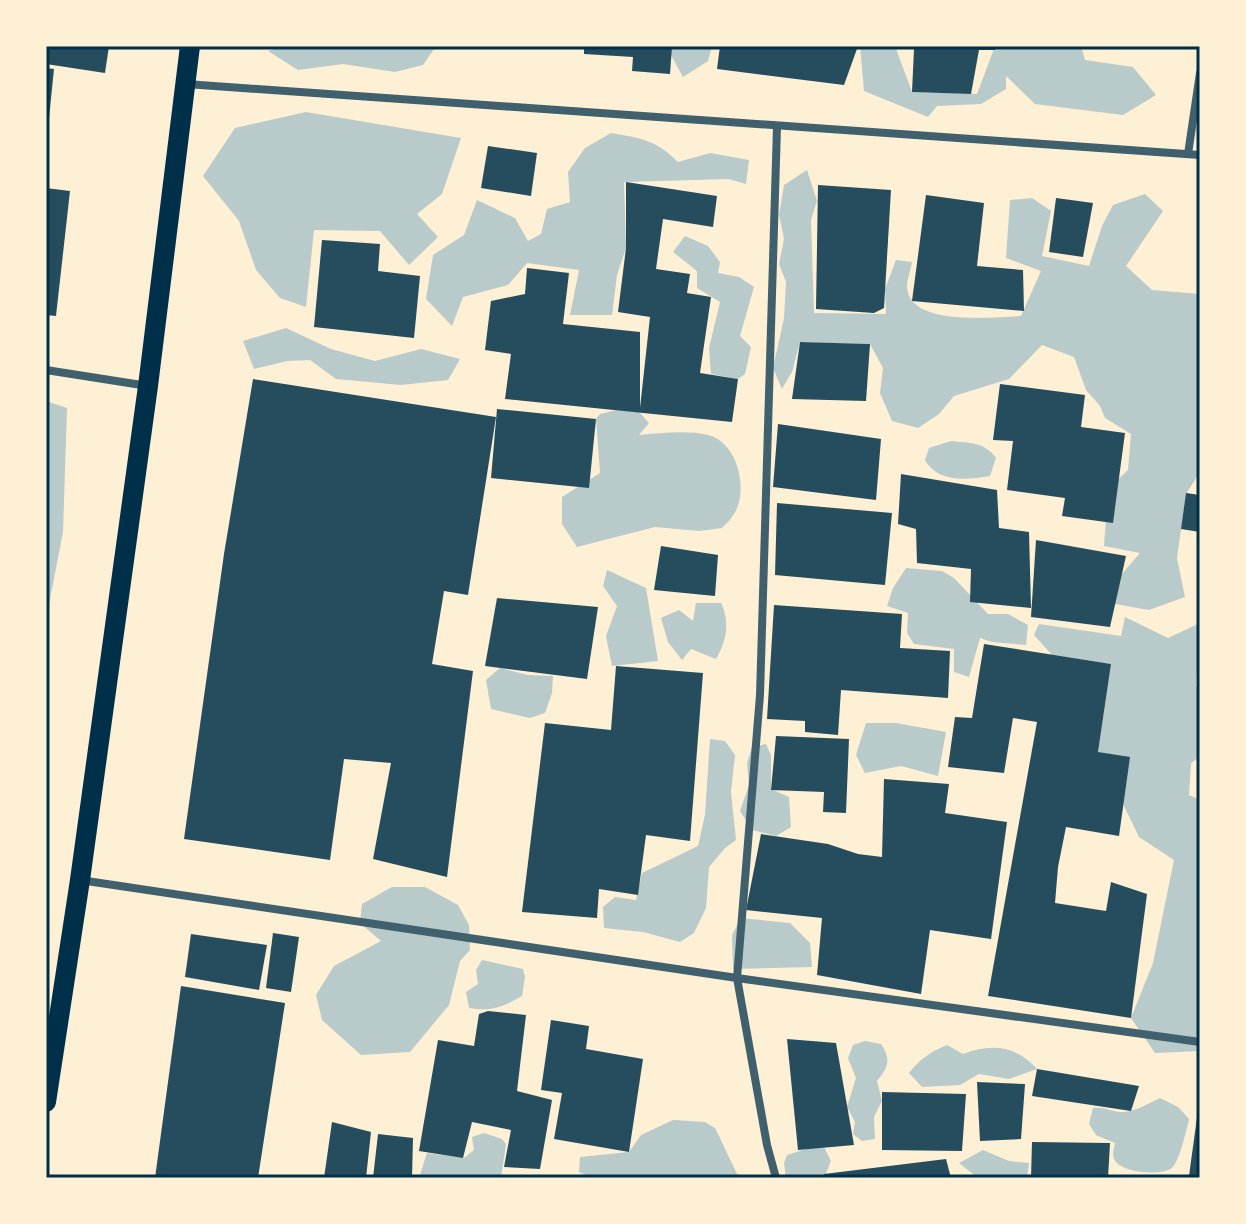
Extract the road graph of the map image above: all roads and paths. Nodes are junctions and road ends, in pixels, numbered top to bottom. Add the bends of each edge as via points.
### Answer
1 (190, 46) edge
2 (1200, 73) edge
3 (185, 84) junction
4 (777, 127) junction
5 (1188, 154) junction
6 (1200, 155) edge
7 (46, 370) edge
8 (148, 386) junction
9 (80, 880) junction
10 (737, 978) junction
11 (52, 1013) edge
12 (1200, 1042) edge
13 (46, 1102) edge
14 (776, 1178) edge

1 - 3 main road
2 - 5 street
3 - 4 street
3 - 8 main road
4 - 5 street
4 - 10 street via 760,695
5 - 6 street
7 - 8 street
8 - 9 main road
9 - 10 street
9 - 11 main road
10 - 12 street
10 - 14 street
11 - 13 main road

